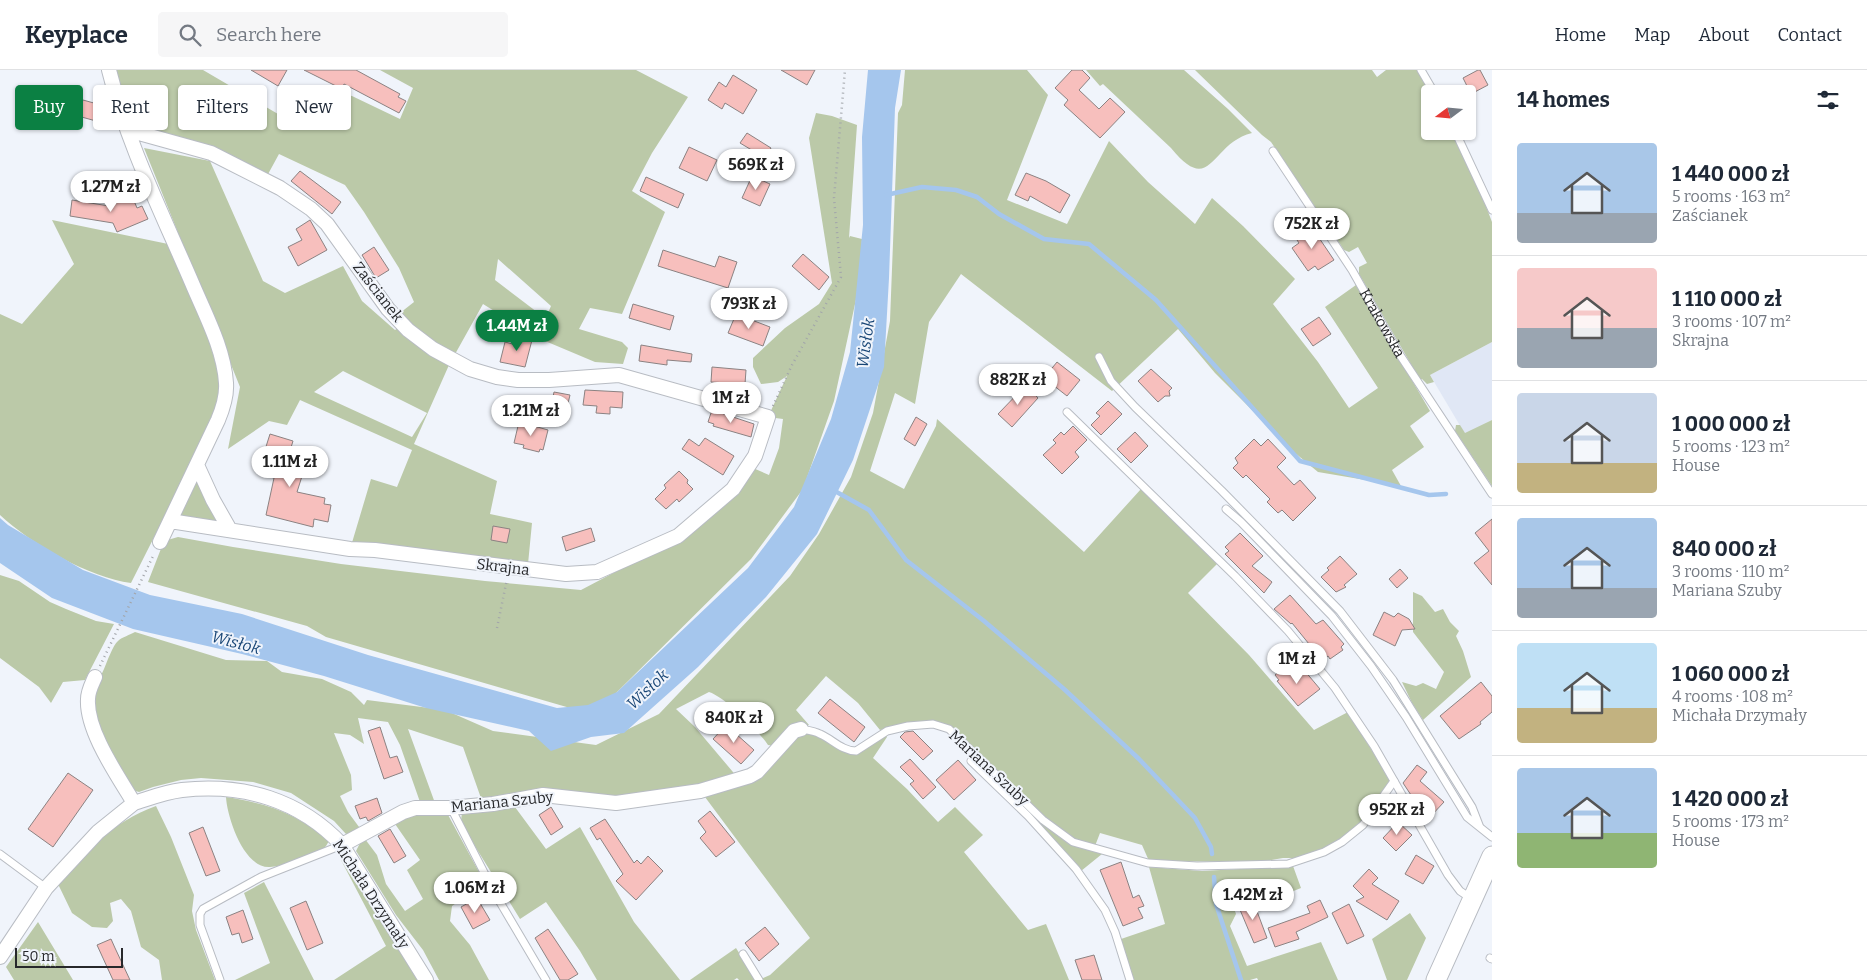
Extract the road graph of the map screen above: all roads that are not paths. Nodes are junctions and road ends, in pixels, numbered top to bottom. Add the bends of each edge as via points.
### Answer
1 (109, 70) edge
2 (1421, 70) edge
3 (114, 85) edge
4 (1430, 85) edge
5 (128, 130) joint
6 (1459, 140) edge
7 (1272, 151) dead end
8 (1492, 210) edge
9 (1099, 357) dead end
10 (1067, 412) dead end
11 (768, 417) joint
12 (198, 465) junction
13 (1492, 494) edge
14 (1226, 509) dead end
15 (170, 522) junction
16 (230, 530) junction
17 (160, 542) road end
18 (95, 677) road end
19 (801, 728) joint
20 (971, 761) dead end
21 (1394, 781) junction
22 (134, 803) junction
23 (450, 808) junction
24 (1478, 825) junction
25 (1492, 837) edge
26 (342, 845) junction
27 (0, 854) edge
28 (1492, 856) edge
29 (46, 888) junction
30 (1472, 899) junction
31 (743, 954) dead end
32 (0, 957) edge
33 (220, 980) edge
34 (426, 980) edge
35 (546, 980) edge
36 (759, 980) edge
37 (1130, 980) edge
38 (1436, 980) edge

1 - 3 street
2 - 4 lane
5 - 11 street, Zaścianek via 211,153 280,188 311,209 327,224 388,309 408,330 433,350 470,369 518,380 619,375
5 - 12 street via 210,327 225,375 224,404
6 - 8 lane
7 - 13 lane, Krakowska via 1352,270 1400,356
9 - 24 lane via 1111,381 1135,407 1340,611 1393,680 1472,807
10 - 21 lane via 1288,631 1336,688
11 - 16 street, Skrajna via 755,456 733,489 678,536 597,572 566,574 350,549
12 - 15 street
12 - 16 street
14 - 24 lane via 1332,616 1406,717 1467,817
15 - 16 street, Skrajna
15 - 17 street
18 - 22 street via 88,697 91,722
19 - 21 lane, Mariana Szuby via 820,733 851,751 887,731 908,726 933,724 949,729 1058,832 1073,842 1148,863 1197,866 1288,864 1342,842 1363,824
19 - 23 street, Mariana Szuby via 794,731 757,772 700,791 616,804 543,795
20 - 37 lane via 1076,868 1105,910
21 - 30 lane via 1448,875 1460,891
22 - 26 street, Michała Drzymały via 182,790 225,788 251,792 277,800 314,819
22 - 29 street, Michała Drzymały via 98,832
23 - 26 street, Mariana Szuby via 415,808
23 - 35 lane via 494,892
24 - 25 lane
26 - 33 lane via 261,877 203,909 200,925
26 - 34 street, Michała Drzymały
27 - 29 lane
28 - 30 main road
29 - 32 street, Michała Drzymały
30 - 38 main road
31 - 36 lane

